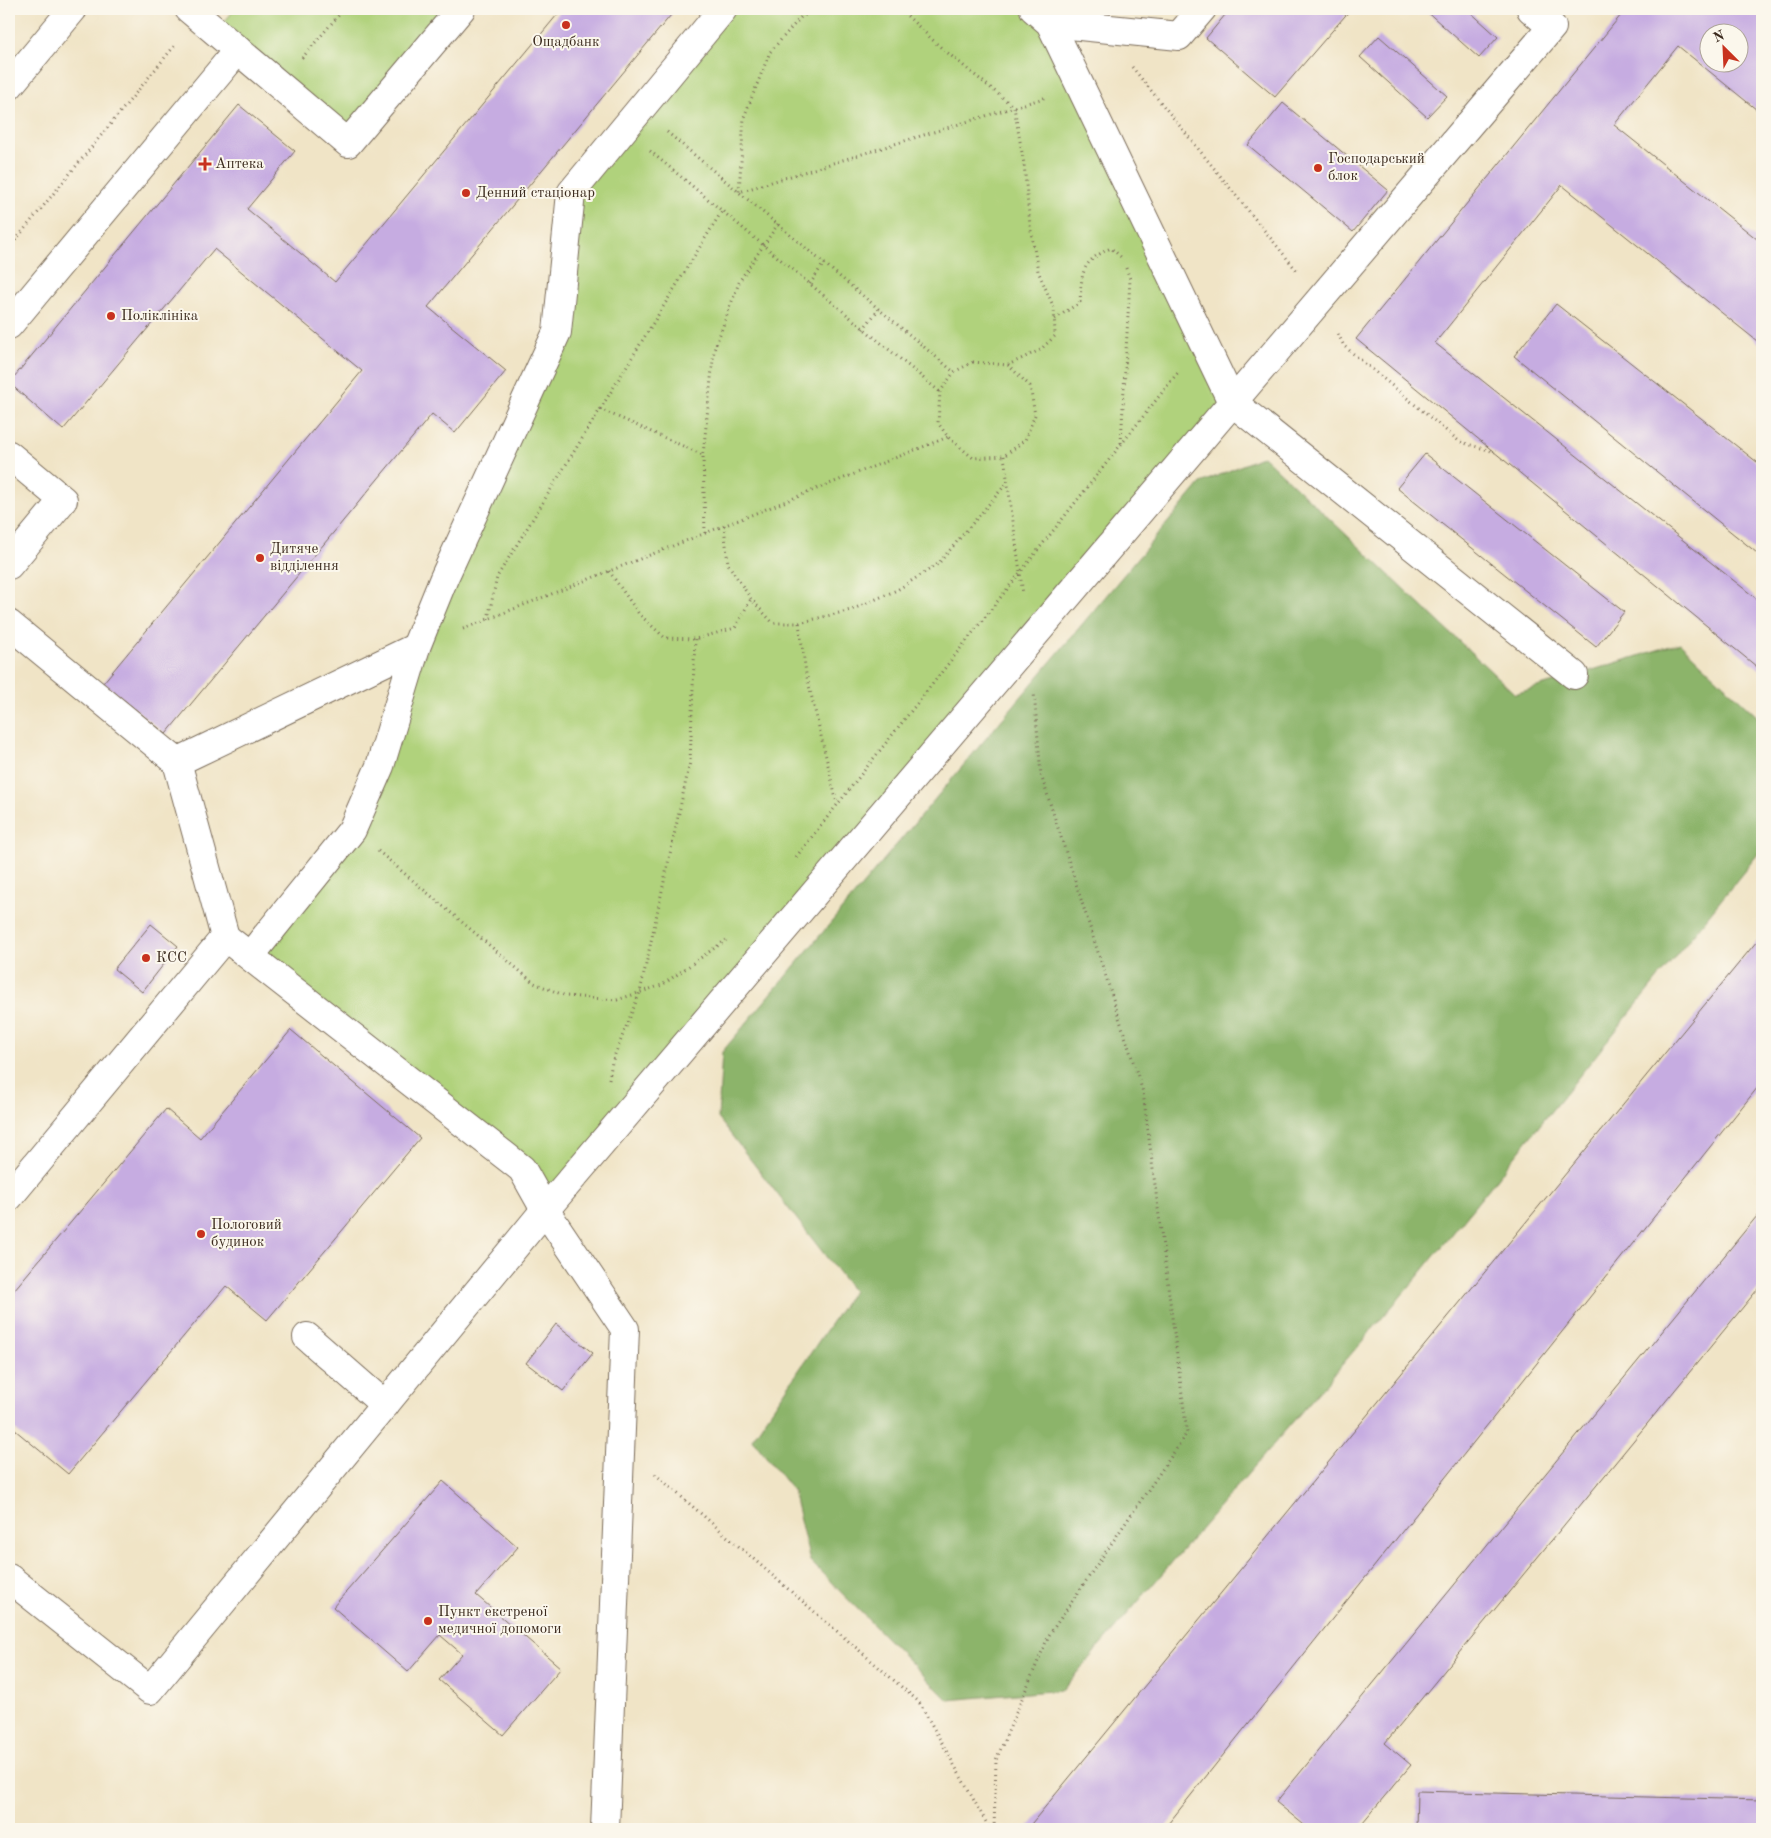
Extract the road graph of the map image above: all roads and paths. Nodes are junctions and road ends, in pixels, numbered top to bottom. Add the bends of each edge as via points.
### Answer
1 (73, 9) edge
2 (344, 9) edge
3 (461, 9) edge
4 (723, 9) edge
5 (799, 9) edge
6 (819, 9) edge
7 (900, 9) edge
8 (1202, 9) edge
9 (1531, 9) edge
10 (194, 13) edge
11 (1042, 16) edge
12 (801, 17) junction
13 (1100, 28) junction
14 (238, 50) junction
15 (279, 85) junction
16 (9, 86) edge
17 (1081, 87) junction
18 (1014, 108) junction
19 (632, 119) junction
20 (739, 192) junction
21 (722, 211) junction
22 (778, 224) junction
23 (762, 244) junction
24 (9, 248) edge
25 (824, 263) junction
26 (810, 284) junction
27 (1320, 300) junction
28 (879, 309) junction
29 (1054, 320) junction
30 (9, 325) edge
31 (863, 329) junction
32 (1202, 341) junction
33 (1008, 365) junction
34 (954, 372) junction
35 (940, 392) junction
36 (1232, 402) junction
37 (600, 409) junction
38 (948, 437) junction
39 (1121, 445) junction
40 (1496, 452) dead end
41 (9, 455) edge
42 (704, 455) junction
43 (1004, 456) junction
44 (1006, 484) junction
45 (724, 525) junction
46 (705, 533) junction
47 (9, 565) edge
48 (609, 571) junction
49 (1021, 572) junction
50 (751, 599) junction
51 (488, 619) junction
52 (799, 623) junction
53 (9, 624) edge
54 (695, 639) junction
55 (1029, 642) junction
56 (416, 647) junction
57 (1574, 675) dead end
58 (177, 762) junction
59 (838, 804) junction
60 (352, 830) junction
61 (796, 857) dead end
62 (225, 937) junction
63 (728, 939) dead end
64 (250, 956) junction
65 (640, 992) junction
66 (609, 1081) dead end
67 (9, 1197) edge
68 (545, 1210) junction
69 (306, 1336) dead end
70 (385, 1405) junction
71 (649, 1469) dead end
72 (9, 1578) edge
73 (605, 1829) edge
74 (990, 1829) edge
75 (994, 1829) edge

1 - 16 street
2 - 15 path
3 - 15 street via 348,143
4 - 19 street
5 - 12 path
6 - 12 path
7 - 18 path
8 - 13 street via 1179,36
9 - 27 street via 1552,27
10 - 14 street
10 - 24 path
11 - 13 street
11 - 17 street
12 - 20 path via 770,52 744,116
13 - 27 path
14 - 15 street
14 - 30 street
17 - 18 path
17 - 32 street
18 - 20 path
18 - 29 path via 1038,272 1054,308
19 - 20 path
19 - 21 path
19 - 56 street via 571,192 557,332 444,578
20 - 22 path
21 - 23 path
21 - 37 path
22 - 23 path
22 - 25 path
23 - 26 path
23 - 42 path via 740,280 714,350
25 - 26 path
25 - 28 path
26 - 31 path
27 - 36 street
27 - 40 path via 1344,346 1460,442
28 - 31 path
28 - 34 path
29 - 33 path via 1055,336 1040,350
29 - 39 path via 1080,302 1082,271 1095,256 1111,248 1121,256 1130,279
31 - 35 path
32 - 36 street
32 - 39 path
33 - 34 path via 973,362
33 - 43 path via 1030,386 1036,415 1026,440
34 - 35 path
35 - 38 path via 938,423
36 - 55 street
36 - 57 street
37 - 42 path
37 - 51 path via 497,577
38 - 43 path via 974,458
38 - 45 path
39 - 49 path
41 - 47 street via 63,500
42 - 46 path
43 - 44 path
44 - 49 path
44 - 52 path via 938,564 896,590 851,610
45 - 46 path
45 - 50 path via 728,564
46 - 48 path
48 - 51 path
48 - 54 path via 639,614 665,638
49 - 55 path
49 - 59 path
50 - 52 path via 773,623
50 - 54 path via 735,628
51 - 56 path
52 - 59 path via 806,673
53 - 58 street
54 - 65 path via 690,762
55 - 68 street
55 - 75 path via 1041,775 1143,1092 1187,1433 1049,1635 996,1760
56 - 58 street
56 - 60 street via 380,766
58 - 62 street
59 - 61 path
60 - 64 street
60 - 65 path via 534,983 566,996 600,999 617,1000
62 - 64 street
62 - 67 street
63 - 65 path via 662,985
64 - 68 street via 522,1169
65 - 66 path via 612,1062
68 - 70 street
68 - 73 street via 625,1329
69 - 70 street
70 - 72 street via 150,1690
71 - 74 path via 919,1702

